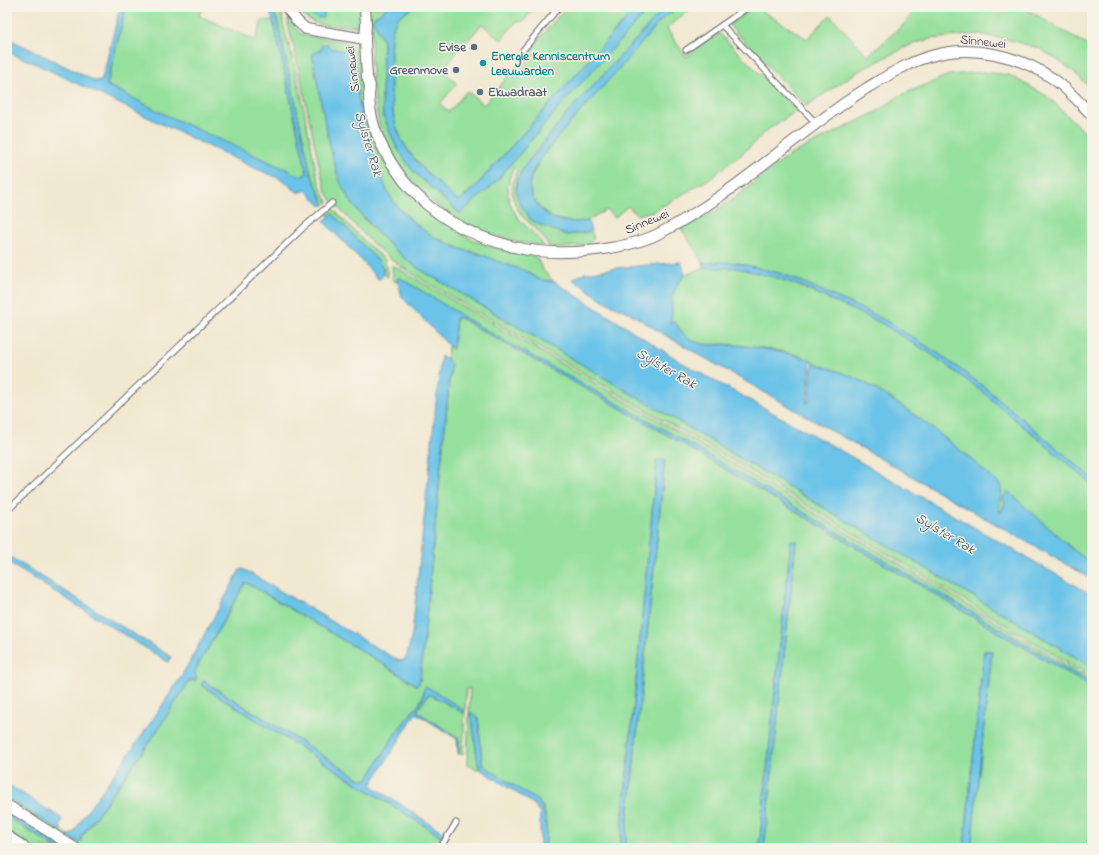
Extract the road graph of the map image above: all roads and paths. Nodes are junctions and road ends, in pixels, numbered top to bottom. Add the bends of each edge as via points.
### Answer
1 (286, 7) edge
2 (365, 7) edge
3 (560, 7) edge
4 (748, 7) edge
5 (722, 25) junction
6 (365, 39) junction
7 (523, 50) dead end
8 (686, 50) dead end
9 (1092, 115) edge
10 (816, 123) junction
11 (332, 203) dead end
12 (7, 511) edge
13 (7, 805) edge
14 (456, 823) dead end
15 (7, 839) edge
16 (21, 848) edge
17 (75, 848) edge
18 (440, 848) edge

1 - 6 street, Sinnewei via 306,29
2 - 6 street
3 - 7 lane
4 - 5 lane
5 - 8 lane
5 - 10 lane
6 - 10 street, Sinnewei via 367,78 371,90 369,96 377,135 405,182 438,214 456,225 489,240 529,250 594,250 626,245 658,234 729,191
9 - 10 street, Sinnewei via 1063,86 1040,70 991,54 958,52 931,56 915,62 884,78
11 - 12 lane
13 - 17 street
14 - 18 lane
15 - 16 main road

